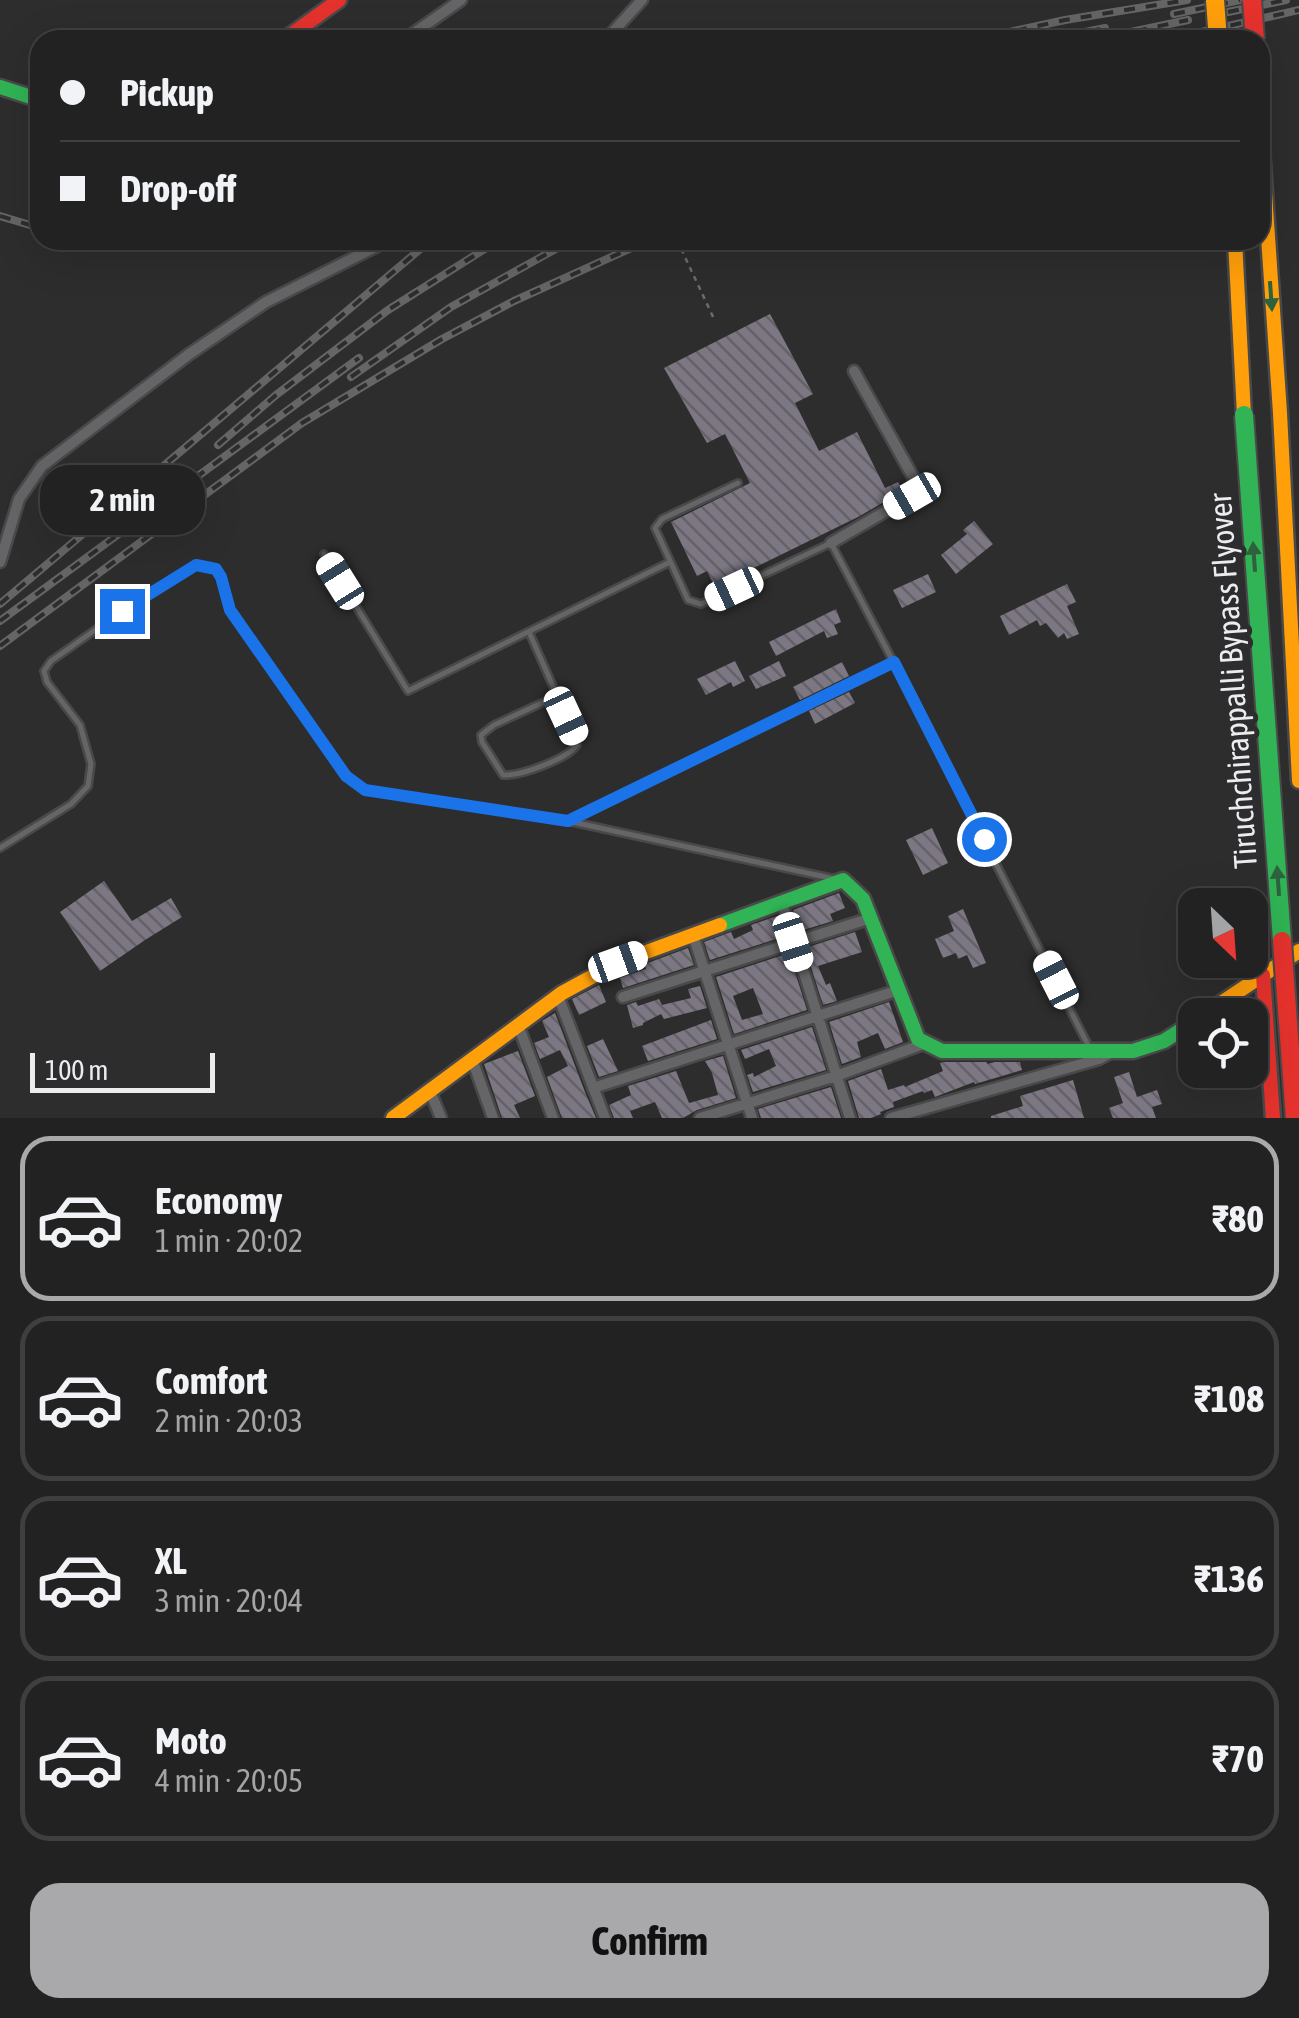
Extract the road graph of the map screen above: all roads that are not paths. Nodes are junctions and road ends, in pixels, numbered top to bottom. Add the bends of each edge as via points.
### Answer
1 (339, 0) edge
2 (462, 0) edge
3 (642, 0) edge
4 (1215, 0) edge
5 (1252, 0) edge
6 (298, 30) edge
7 (418, 30) edge
8 (615, 30) edge
9 (1217, 30) edge
10 (1254, 30) edge
11 (0, 87) edge
12 (30, 97) edge
13 (369, 250) edge
14 (1235, 250) edge
15 (1269, 250) edge
16 (854, 371) dead end
17 (738, 483) dead end
18 (831, 544) junction
19 (324, 554) dead end
20 (0, 562) edge
21 (670, 562) junction
22 (528, 632) junction
23 (894, 662) junction
24 (556, 696) junction
25 (1299, 781) edge
26 (568, 821) junction
27 (0, 848) edge
28 (843, 880) junction
29 (782, 902) junction
30 (871, 918) junction
31 (693, 935) junction
32 (793, 942) junction
33 (1299, 951) edge
34 (704, 971) junction
35 (1268, 972) edge
36 (1258, 978) edge
37 (1263, 978) edge
38 (899, 990) junction
39 (558, 996) junction
40 (623, 997) dead end
41 (1228, 998) edge
42 (817, 1016) junction
43 (518, 1025) junction
44 (1178, 1032) edge
45 (926, 1043) junction
46 (729, 1044) junction
47 (1091, 1051) junction
48 (1113, 1051) junction
49 (472, 1060) junction
50 (836, 1076) junction
51 (593, 1088) junction
52 (430, 1090) junction
53 (747, 1102) junction
54 (929, 1113) edge
55 (393, 1118) edge
56 (441, 1118) edge
57 (493, 1118) edge
58 (553, 1118) edge
59 (605, 1118) edge
60 (700, 1118) edge
61 (752, 1118) edge
62 (850, 1118) edge
63 (891, 1118) edge
64 (1273, 1118) edge
65 (1295, 1118) edge

1 - 6 main road
2 - 7 street
3 - 8 street
4 - 9 main road, bridge
5 - 10 main road, bridge
11 - 12 main road
13 - 20 street via 266,302 42,466 18,499
65 -> 14 main road, Tiruchchirappalli Bypass Flyover, bridge
15 -> 25 main road, Tiruchchirappalli Bypass Flyover
16 - 18 street via 917,484 912,496
17 - 21 lane via 662,519 655,528
18 - 21 lane via 701,604 688,600
18 - 23 lane
19 - 22 lane via 408,691
21 - 22 lane
22 - 24 lane
23 - 26 lane
23 - 47 lane
24 - 24 lane via 575,750 503,776 481,735
26 - 27 lane via 365,790 346,776 230,610 216,569 196,565 50,661 44,671 48,682 80,725 91,764 88,786
26 - 28 lane
28 - 29 main road
28 - 30 main road via 863,898
29 - 31 main road
29 - 32 street
30 - 32 street
30 - 38 main road
31 - 34 street
31 - 39 main road via 618,962
32 - 34 street
32 - 42 street
33 - 35 main road
34 - 40 street
34 - 46 street
36 - 41 main road
37 - 64 main road
38 - 42 street
38 - 45 main road via 918,1039
39 - 43 main road
39 - 51 street
42 - 46 street
42 - 50 street
43 - 49 main road
43 - 58 street
44 - 48 main road via 1133,1051
45 - 47 main road via 942,1052
45 - 50 street
46 - 51 street
46 - 53 street
47 - 48 main road
48 - 54 street
49 - 52 main road
49 - 57 street
50 - 53 street
50 - 62 street
51 - 59 street
52 - 55 main road
52 - 56 street
53 - 60 street
53 - 61 street
54 - 63 street

